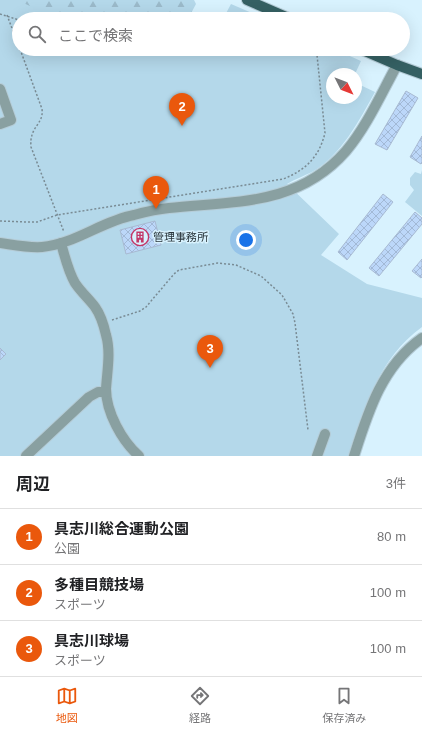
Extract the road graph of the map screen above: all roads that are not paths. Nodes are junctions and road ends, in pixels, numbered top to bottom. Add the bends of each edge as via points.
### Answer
1 (247, 0) edge
2 (275, 12) edge
3 (376, 56) edge
4 (397, 65) junction
5 (422, 74) edge
6 (0, 90) edge
7 (0, 124) edge
8 (64, 242) junction
9 (0, 243) edge
10 (422, 338) edge
11 (106, 392) junction
12 (325, 434) dead end
13 (26, 456) edge
14 (138, 456) edge
15 (317, 456) edge
16 (354, 456) edge

1 - 2 main road
3 - 4 main road
4 - 5 main road
4 - 8 street via 363,128 346,151 326,171 307,183 254,200 168,208 132,215
6 - 7 street via 11,120
8 - 9 street via 42,247
8 - 11 street via 72,278 96,308 107,336
10 - 16 street via 387,375 375,396
11 - 13 street via 98,392 89,397
11 - 14 street via 116,427
12 - 15 street

